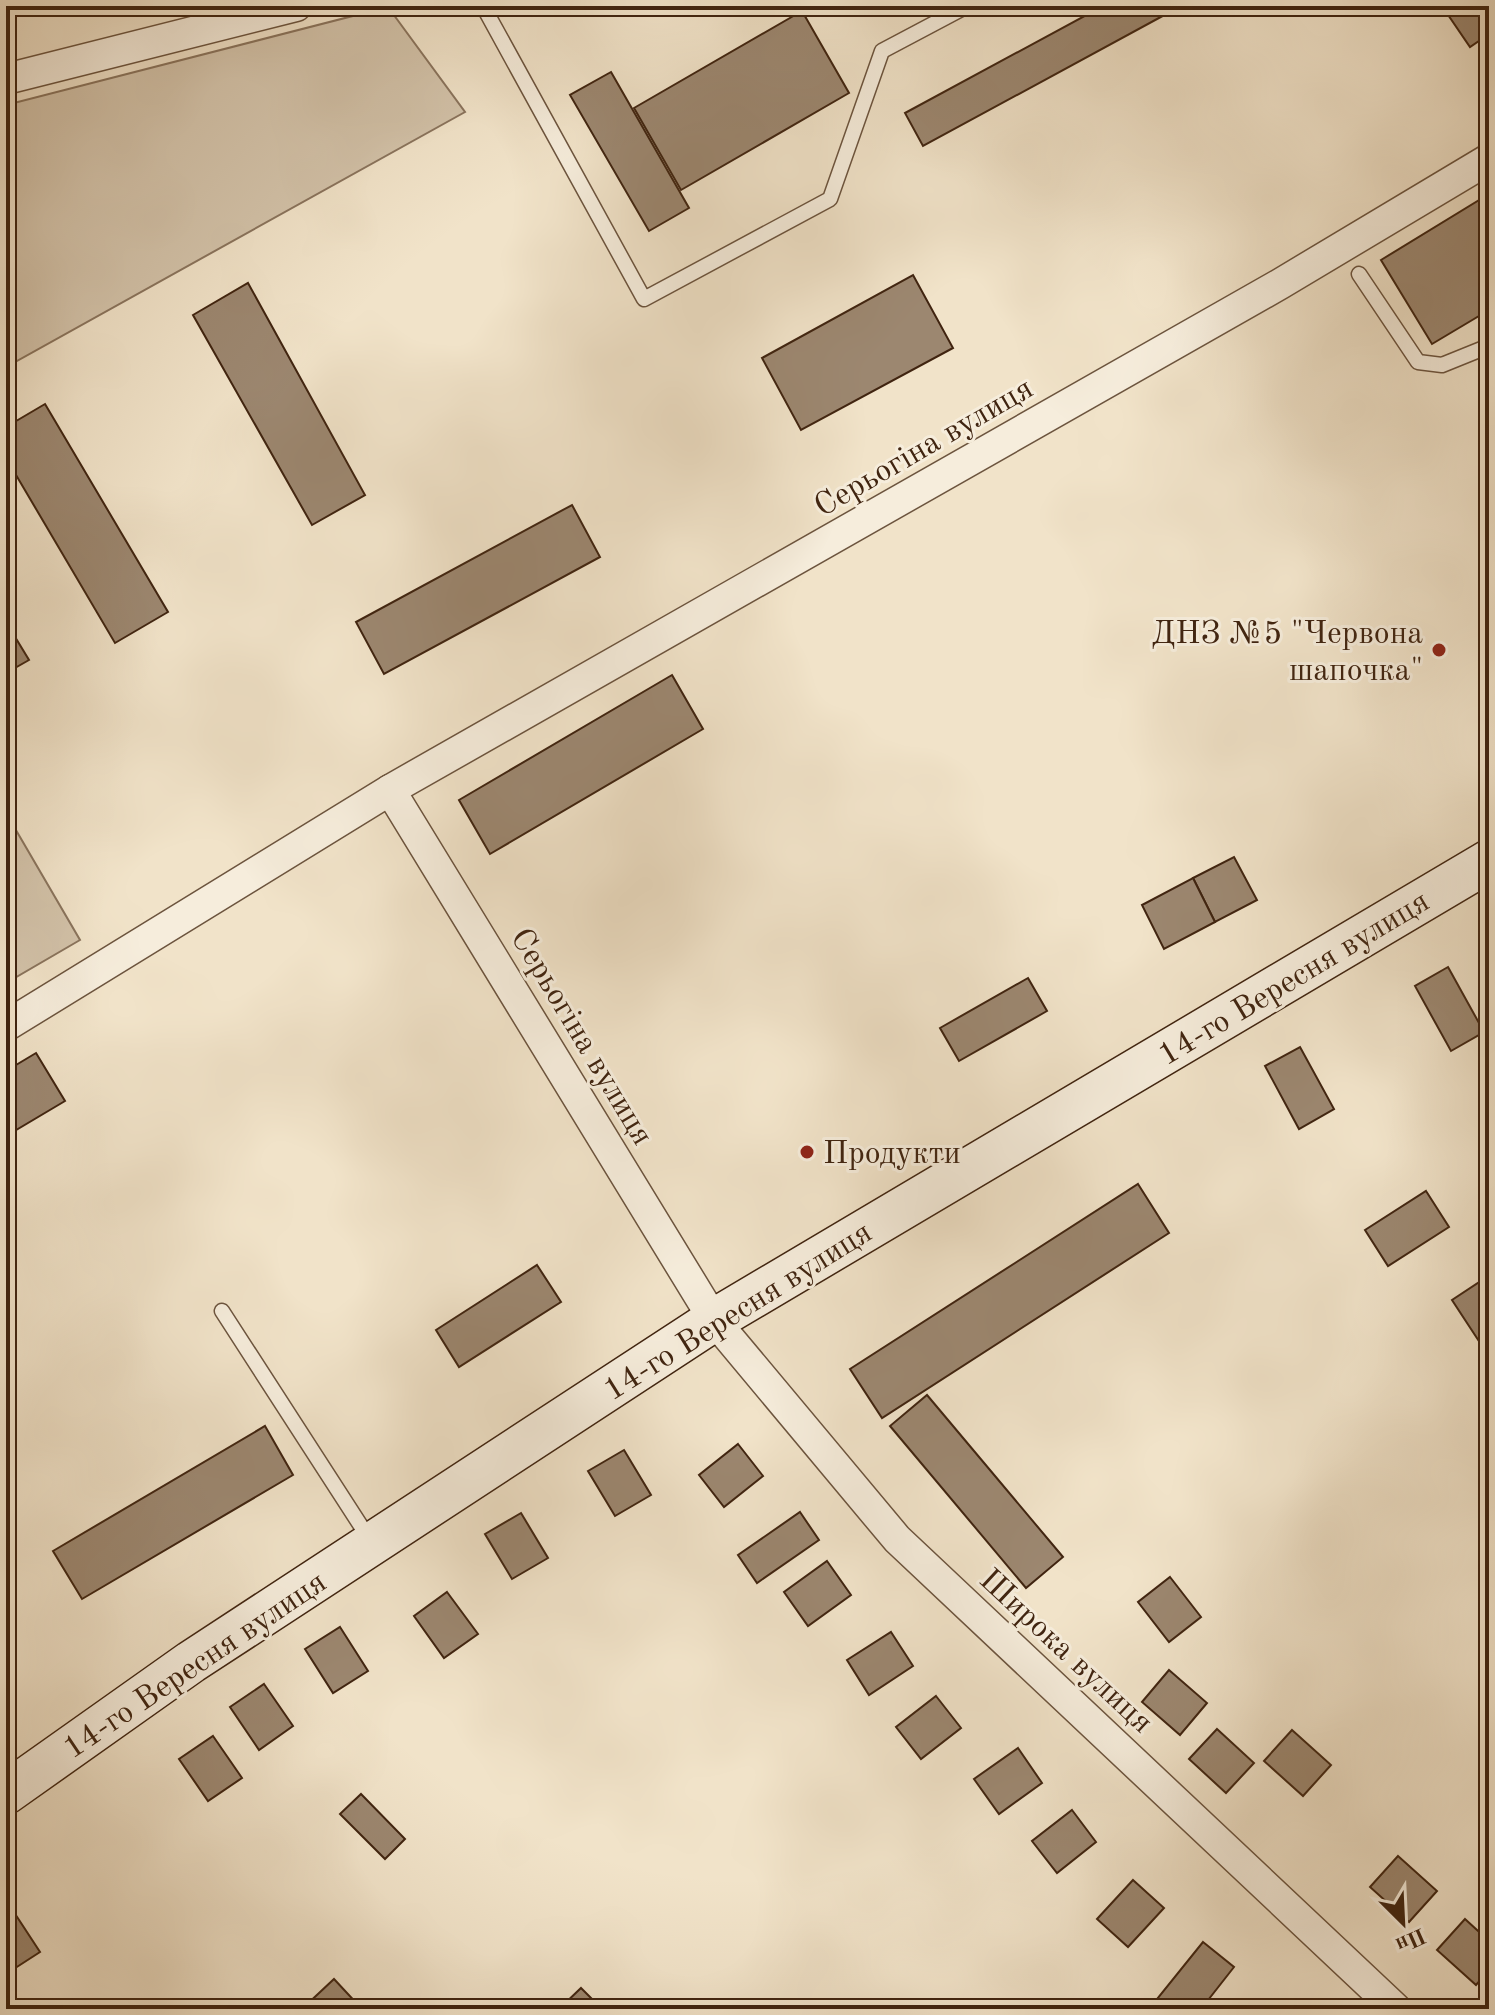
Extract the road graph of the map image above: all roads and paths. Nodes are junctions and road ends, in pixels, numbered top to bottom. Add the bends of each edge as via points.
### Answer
1 (296, 6) edge
2 (483, 6) edge
3 (967, 6) edge
4 (6, 79) edge
5 (1489, 159) edge
6 (1359, 274) dead end
7 (1489, 346) edge
8 (390, 790) junction
9 (1489, 861) edge
10 (6, 1026) edge
11 (222, 1311) dead end
12 (714, 1320) junction
13 (372, 1543) junction
14 (6, 1793) edge
15 (1396, 2009) edge

1 - 4 street
2 - 3 lane via 644,299 830,199 882,51
5 - 8 street, Серьогіна вулиця via 1280,284
6 - 7 lane via 1418,362 1442,365
8 - 10 street, Серьогіна вулиця
8 - 12 street, Серьогіна вулиця
9 - 12 street, 14-го Вересня вулиця
11 - 13 lane
12 - 13 street, 14-го Вересня вулиця
12 - 15 street, Широка вулиця via 897,1539
13 - 14 street, 14-го Вересня вулиця

